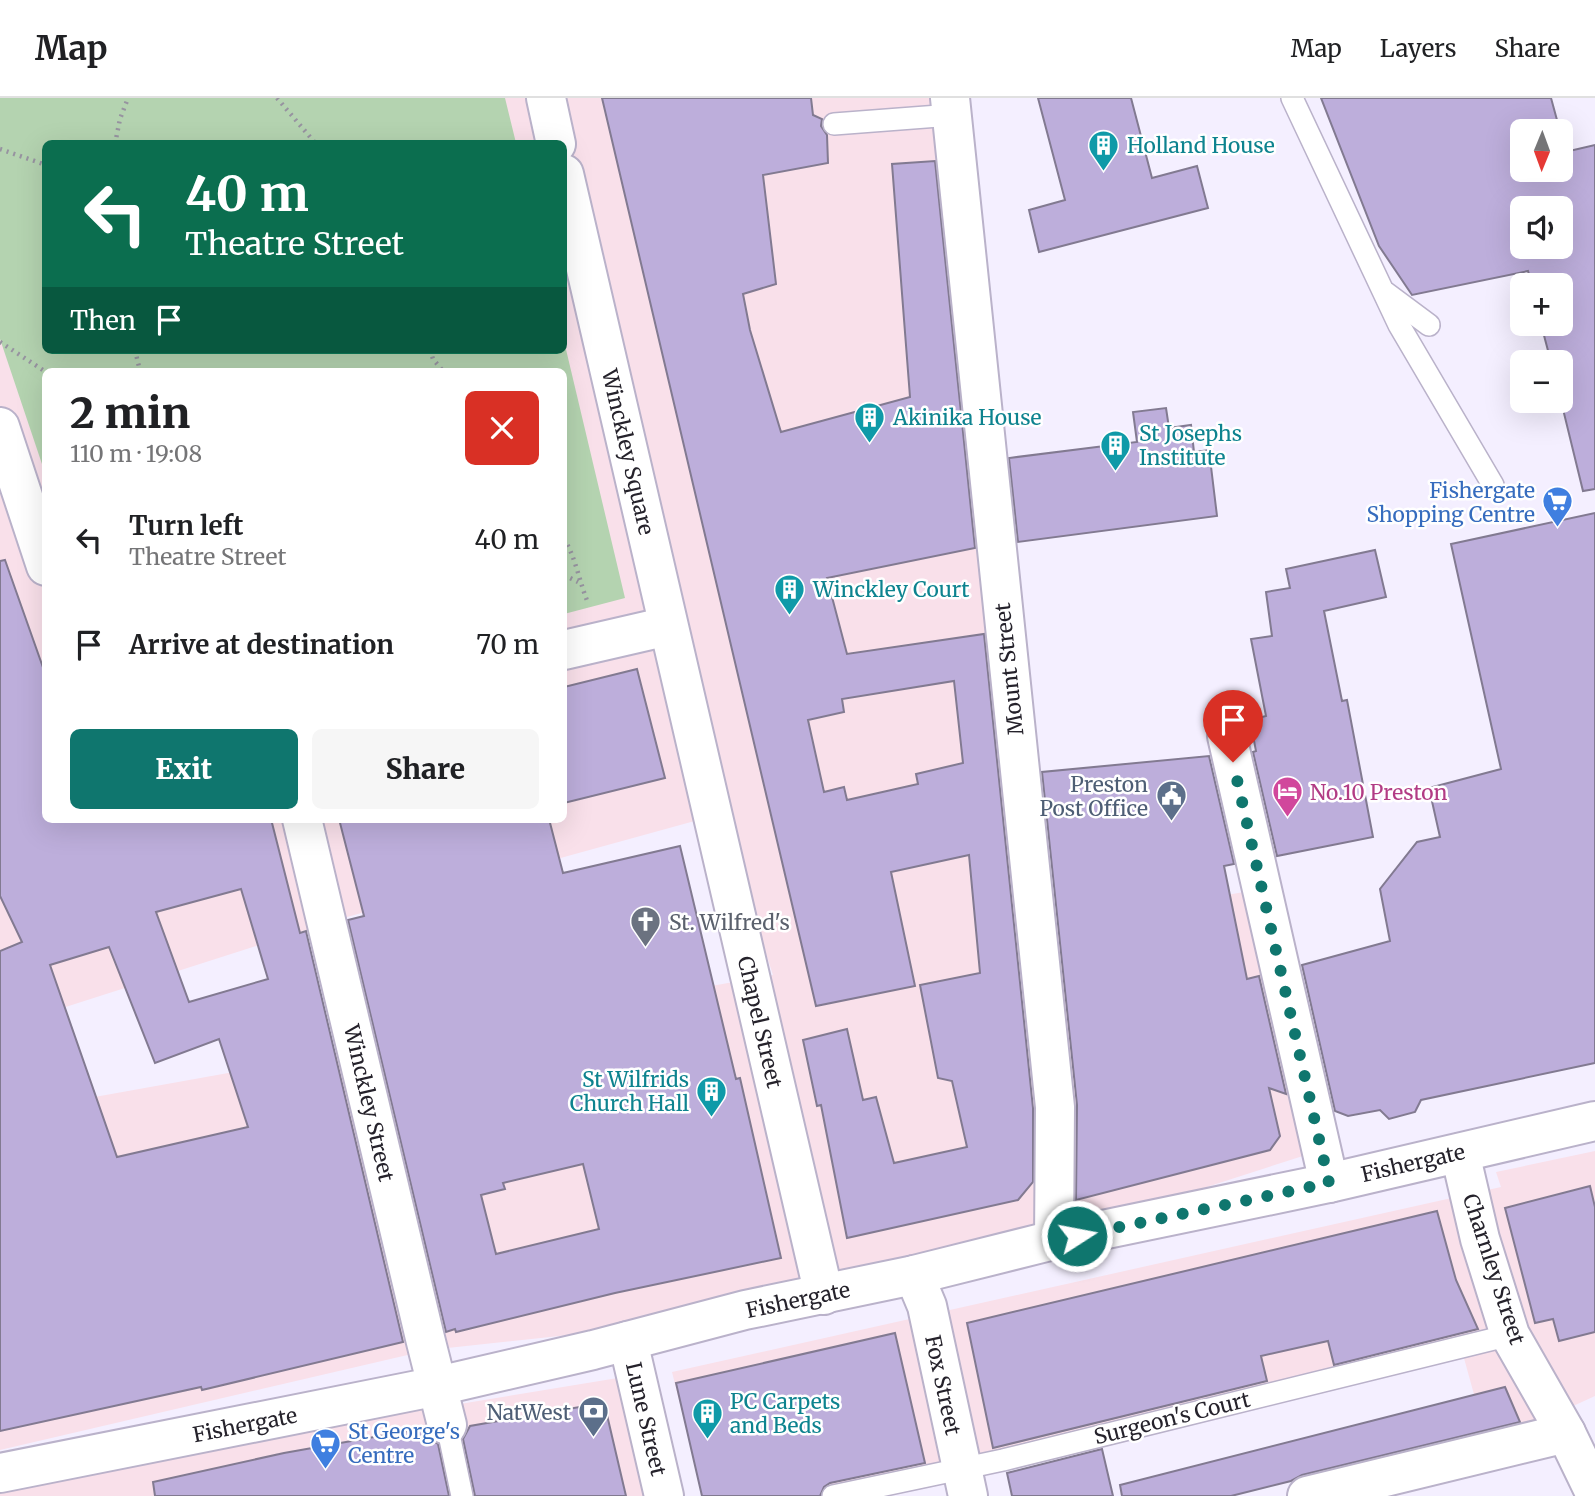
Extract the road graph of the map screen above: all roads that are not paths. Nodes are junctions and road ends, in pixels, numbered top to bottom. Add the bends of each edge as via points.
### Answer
1 (546, 98) edge
2 (1292, 98) edge
3 (951, 107) edge
4 (834, 124) dead end
5 (555, 140) edge
6 (567, 187) edge
7 (1385, 292) junction
8 (1429, 325) dead end
9 (0, 427) edge
10 (1493, 485) dead end
11 (42, 554) edge
12 (667, 626) junction
13 (567, 649) edge
14 (1227, 736) dead end
15 (303, 823) edge
16 (1595, 1121) edge
17 (1460, 1153) junction
18 (1329, 1183) junction
19 (1054, 1240) junction
20 (914, 1275) junction
21 (824, 1295) junction
22 (1510, 1335) junction
23 (628, 1341) junction
24 (438, 1386) junction
25 (447, 1425) joint
26 (1566, 1433) junction
27 (0, 1473) edge
28 (964, 1483) edge
29 (1595, 1493) edge
30 (462, 1496) edge
31 (664, 1496) edge
32 (833, 1496) edge
33 (1307, 1496) edge

1 - 5 street
2 - 7 lane
3 - 4 lane
3 - 19 street, Mount Street via 1055,1107
6 - 12 street, Winckley Square
7 - 8 lane
7 - 10 lane via 1399,325
9 - 11 street
12 - 13 street
12 - 21 street, Chapel Street
14 - 18 street
15 - 24 street, Winckley Street
16 - 17 street, Fishergate
17 - 18 street, Fishergate
17 - 22 street, Charnley Street
18 - 19 street, Fishergate
19 - 20 street, Fishergate
20 - 21 street, Fishergate
20 - 28 street, Fox Street via 928,1306
21 - 23 street, Fishergate
22 - 26 street, Charnley Street
22 - 28 lane, Surgeon's Court
23 - 24 street, Fishergate
23 - 31 street, Lune Street
24 - 25 street, Winckley Street
24 - 27 street, Fishergate
25 - 30 lane
26 - 29 street, Charnley Street
26 - 33 street
28 - 32 lane, Surgeon's Court

